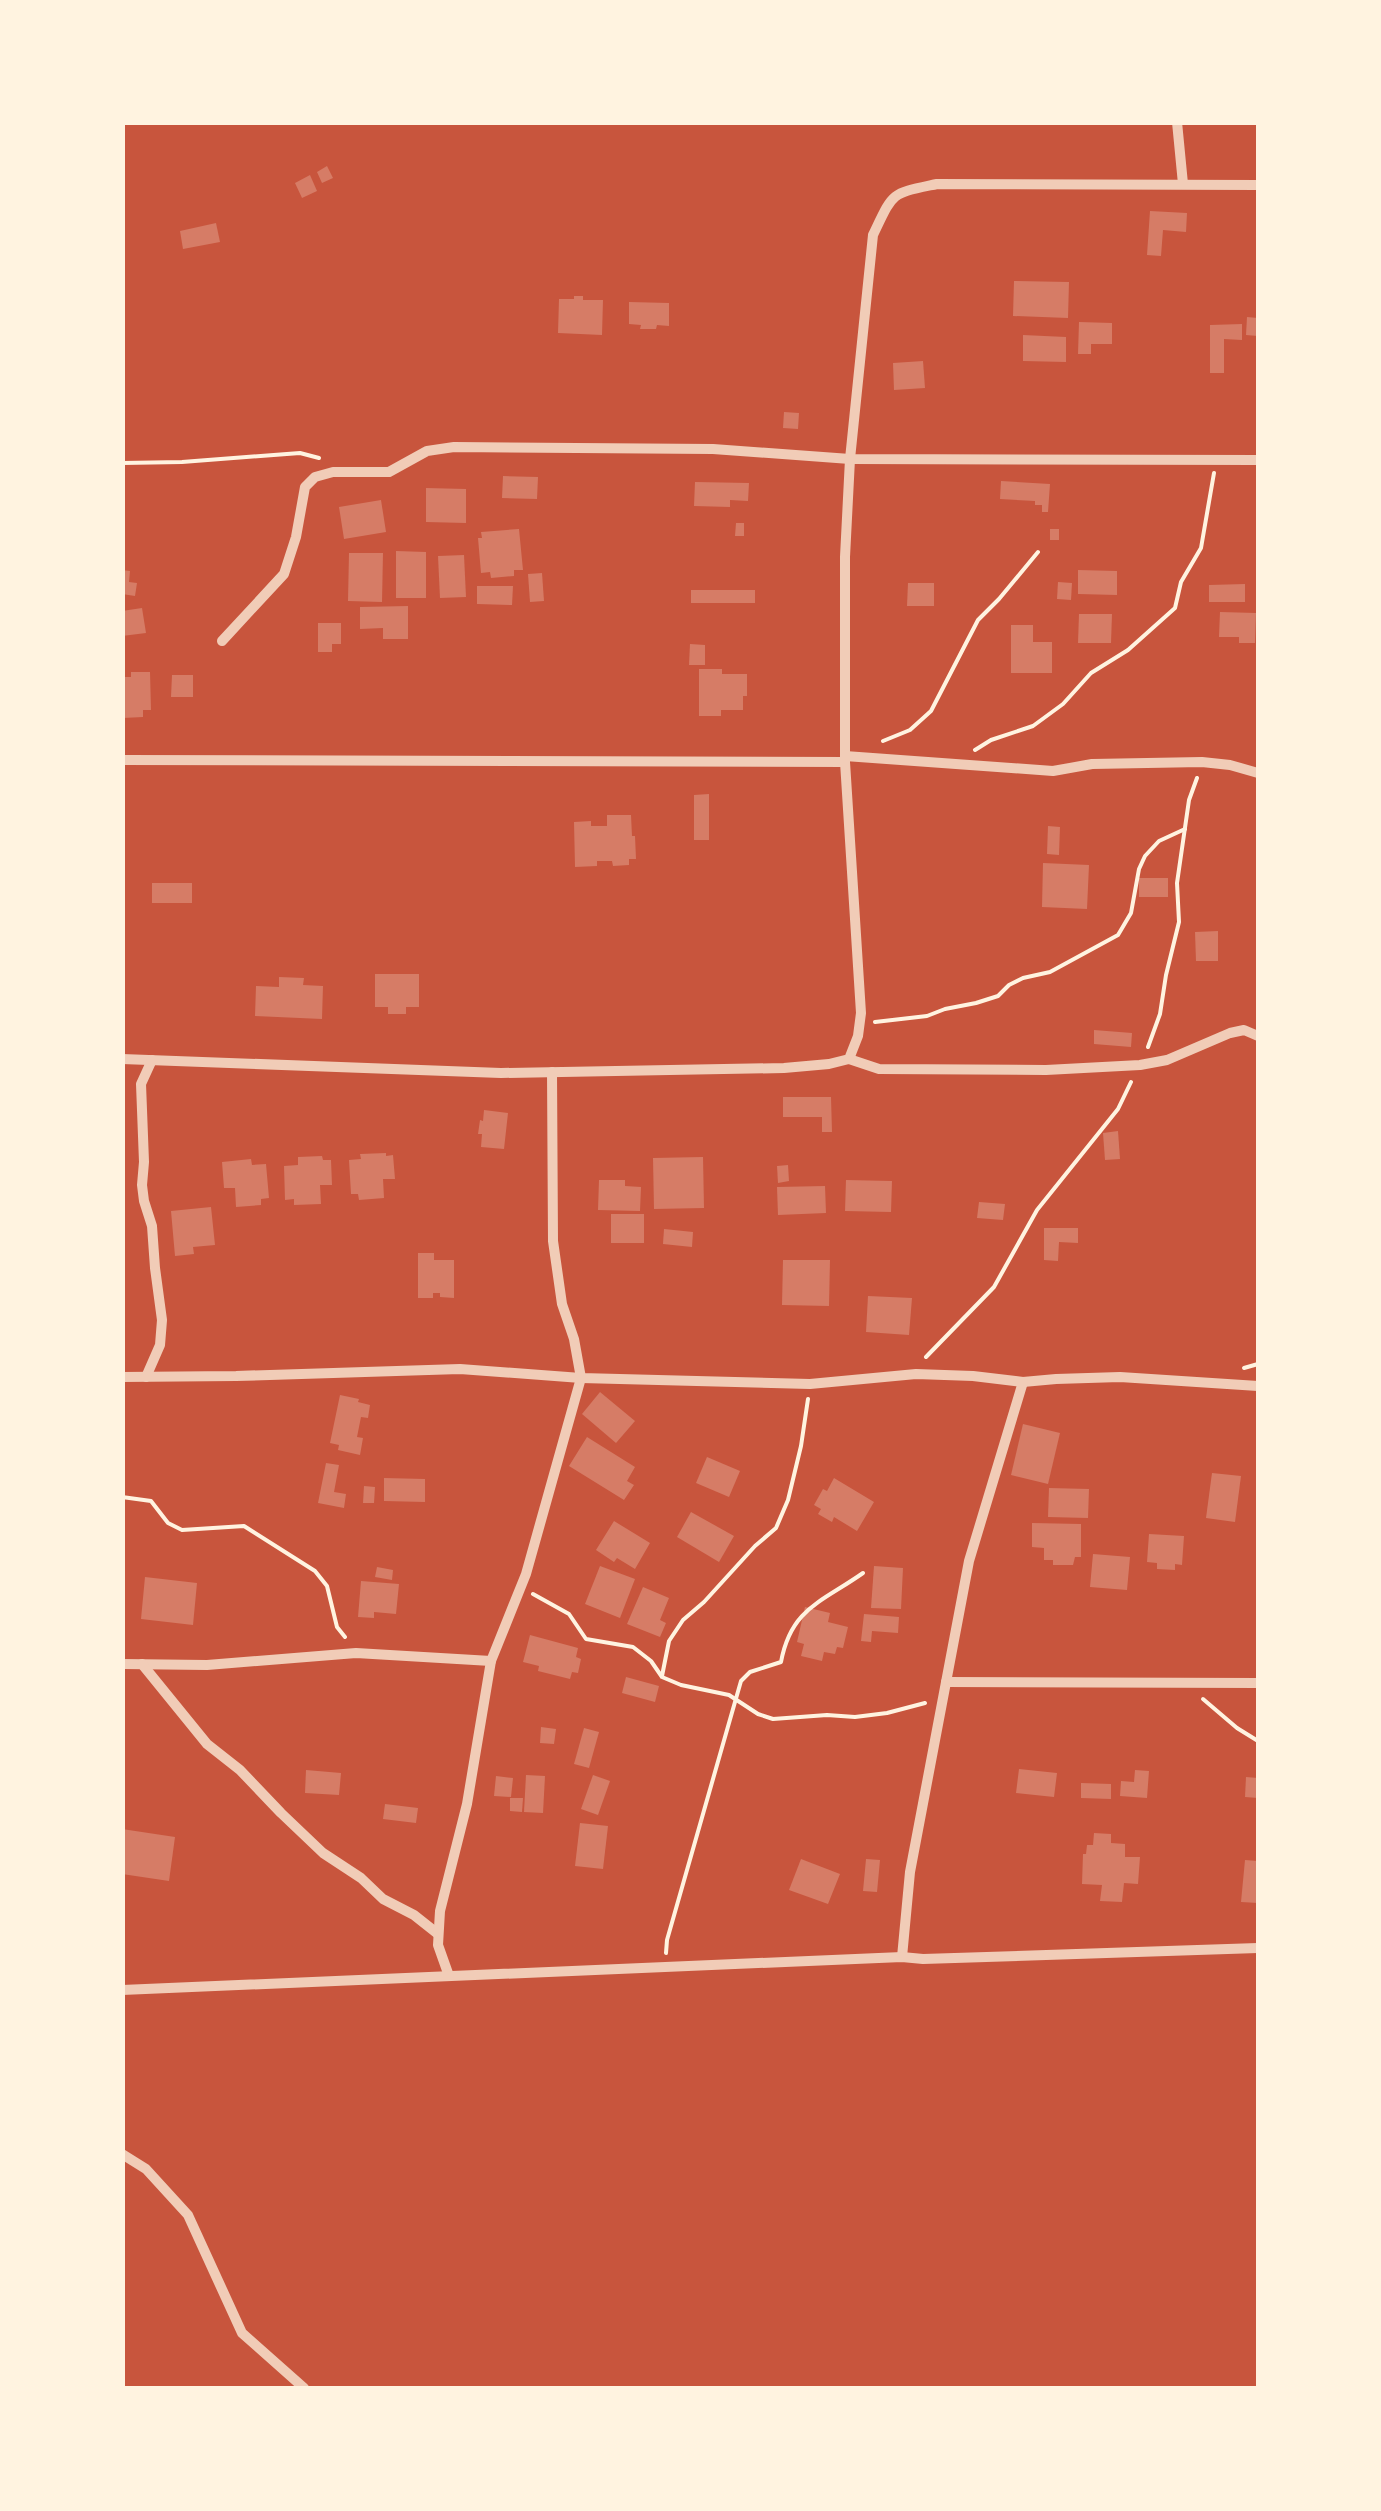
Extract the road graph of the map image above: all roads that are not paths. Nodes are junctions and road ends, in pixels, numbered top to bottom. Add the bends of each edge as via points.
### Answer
1 (1176, 122) edge
2 (1184, 184) junction
3 (1258, 185) edge
4 (850, 459) junction
5 (1258, 460) edge
6 (222, 642) dead end
7 (845, 759) junction
8 (122, 760) edge
9 (1258, 773) edge
10 (1258, 1036) edge
11 (122, 1059) edge
12 (849, 1059) junction
13 (152, 1060) junction
14 (552, 1072) junction
15 (122, 1377) edge
16 (146, 1377) junction
17 (581, 1378) junction
18 (1023, 1382) junction
19 (1258, 1386) edge
20 (490, 1660) junction
21 (122, 1664) edge
22 (142, 1664) junction
23 (946, 1682) junction
24 (1258, 1682) edge
25 (438, 1934) junction
26 (1258, 1948) edge
27 (902, 1957) junction
28 (449, 1976) junction
29 (122, 1990) edge
30 (122, 2154) edge
31 (304, 2388) edge

1 - 2 street
2 - 3 street
2 - 4 street via 937,184 889,201 874,234
4 - 5 street
4 - 6 street via 713,449 454,447 426,451 389,472 315,477 305,487 284,574
4 - 7 street
7 - 8 street
7 - 9 street via 1053,770 1202,762
7 - 12 street via 860,1024
10 - 12 street via 1230,1033 1167,1060 1046,1070 879,1069
11 - 13 street
12 - 14 street via 784,1068
13 - 14 street
13 - 16 street via 141,1084 142,1185 162,1320
14 - 17 street via 553,1241
15 - 16 street
16 - 17 street via 460,1369
17 - 18 street via 810,1384 916,1374
17 - 20 street via 520,1587
18 - 19 street via 1120,1377
18 - 23 street via 969,1561
20 - 22 street via 356,1653
20 - 25 street
21 - 22 street
22 - 25 street via 207,1744 280,1814 323,1853
23 - 24 street
23 - 27 street via 910,1872
25 - 28 street
26 - 27 street
27 - 28 street
28 - 29 street
30 - 31 street via 146,2169 188,2216 242,2333

